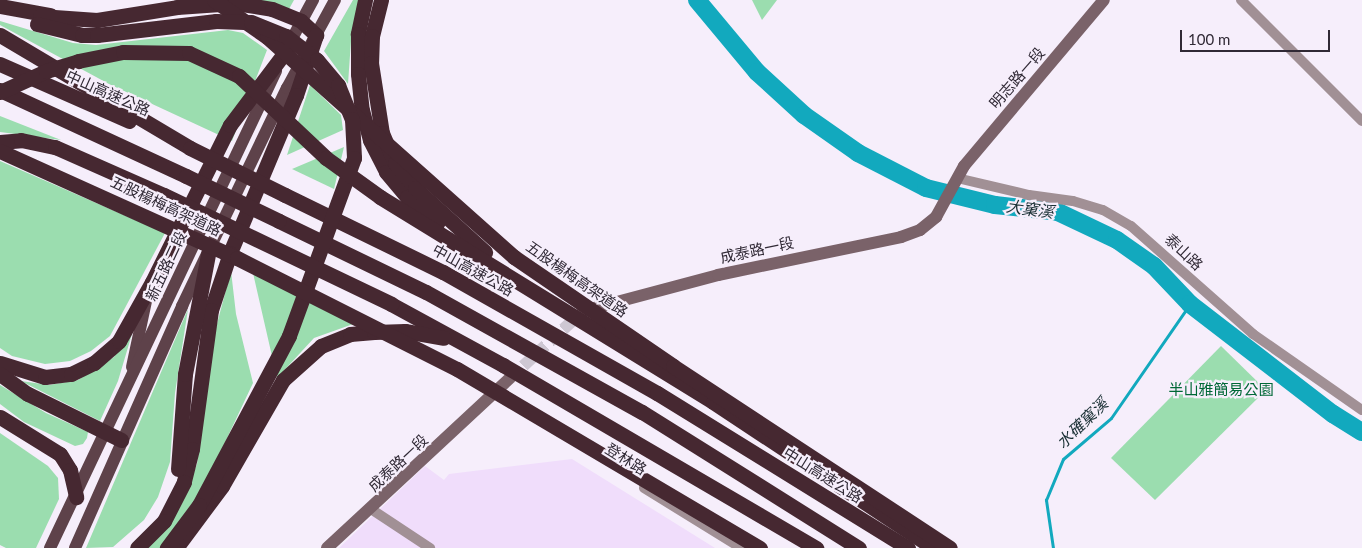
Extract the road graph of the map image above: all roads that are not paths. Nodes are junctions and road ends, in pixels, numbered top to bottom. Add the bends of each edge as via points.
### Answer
1 (165, 0) edge
2 (214, 0) edge
3 (313, 0) edge
4 (336, 0) edge
5 (365, 0) edge
6 (381, 0) edge
7 (1104, 0) edge
8 (1241, 0) edge
9 (0, 6) edge
10 (0, 11) edge
11 (40, 16) junction
12 (301, 21) junction
13 (316, 35) junction
14 (0, 36) edge
15 (286, 51) junction
16 (0, 64) edge
17 (0, 91) edge
18 (1362, 121) edge
19 (0, 142) edge
20 (190, 148) junction
21 (0, 151) edge
22 (957, 178) junction
23 (936, 217) joint
24 (208, 254) junction
25 (152, 282) junction
26 (542, 295) junction
27 (582, 311) tunnel mouth
28 (0, 363) edge
29 (507, 372) junction
30 (0, 374) edge
31 (130, 382) junction
32 (495, 395) junction
33 (1362, 410) edge
34 (0, 417) edge
35 (107, 431) junction
36 (121, 440) junction
37 (76, 496) junction
38 (371, 509) junction
39 (138, 547) edge
40 (50, 548) edge
41 (75, 548) edge
42 (167, 548) edge
43 (176, 548) edge
44 (327, 548) edge
45 (430, 548) edge
46 (741, 548) edge
47 (760, 548) edge
48 (816, 548) edge
49 (859, 548) edge
50 (908, 548) edge
51 (934, 548) edge
52 (950, 548) edge

1 - 11 highway via 114,11
2 - 52 highway, 五股楊梅高架道路, bridge via 267,37 514,257
3 - 12 main road, 新五路二段
4 - 13 main road
5 - 26 highway via 358,34 362,110 370,140 386,172 407,197 434,220
6 - 26 highway via 372,36 371,71 382,134 395,163 440,214
7 - 22 main road, 明志路一段
8 - 18 street
9 - 11 highway
10 - 42 highway, bridge via 67,32 97,34 216,21 251,22 286,36 317,60 338,85 352,119 354,158 289,336 199,505
11 - 12 highway via 97,20 177,7 235,3 272,9
12 - 13 highway
12 - 15 main road, 新五路二段
13 - 24 main road
13 - 39 highway via 296,95 230,253 211,310 192,449 184,482 164,521
14 - 20 highway
15 - 25 highway via 230,125
15 - 31 main road, 新五路二段
16 - 20 highway, 中山高速公路
17 - 26 highway, bridge via 46,71 87,59 146,50 189,53 238,76 326,158 380,197
17 - 49 highway, bridge via 426,292 633,407
19 - 29 highway, bridge via 21,140 56,147 164,194 391,304
20 - 50 highway, 中山高速公路, bridge via 442,272 657,393
21 - 47 highway, 五股楊梅高架道路, bridge via 237,258 457,369
22 - 23 main road, 明志路一段
22 - 33 street, 泰山路 via 1030,195 1074,200 1103,210 1131,226 1253,334
23 - 27 main road, 成泰路一段 via 920,230 901,237 718,275
24 - 36 main road
24 - 39 highway via 185,374 181,462 174,486
25 - 28 highway via 119,341 94,363 70,374 46,377
25 - 31 main road via 138,326
26 - 51 highway via 713,402
29 - 32 main road, 成泰路一段
29 - 43 highway via 433,335 350,334 321,346 283,380 222,486
29 - 48 highway
30 - 35 highway via 28,394
31 - 35 main road, 新五路二段
32 - 38 main road, 成泰路一段
32 - 46 street, 登林路
34 - 37 highway via 60,454 70,470
35 - 36 highway
35 - 37 main road, 新五路二段
36 - 41 main road
37 - 40 main road, 新五路二段
38 - 44 main road, 成泰路一段
38 - 45 street

